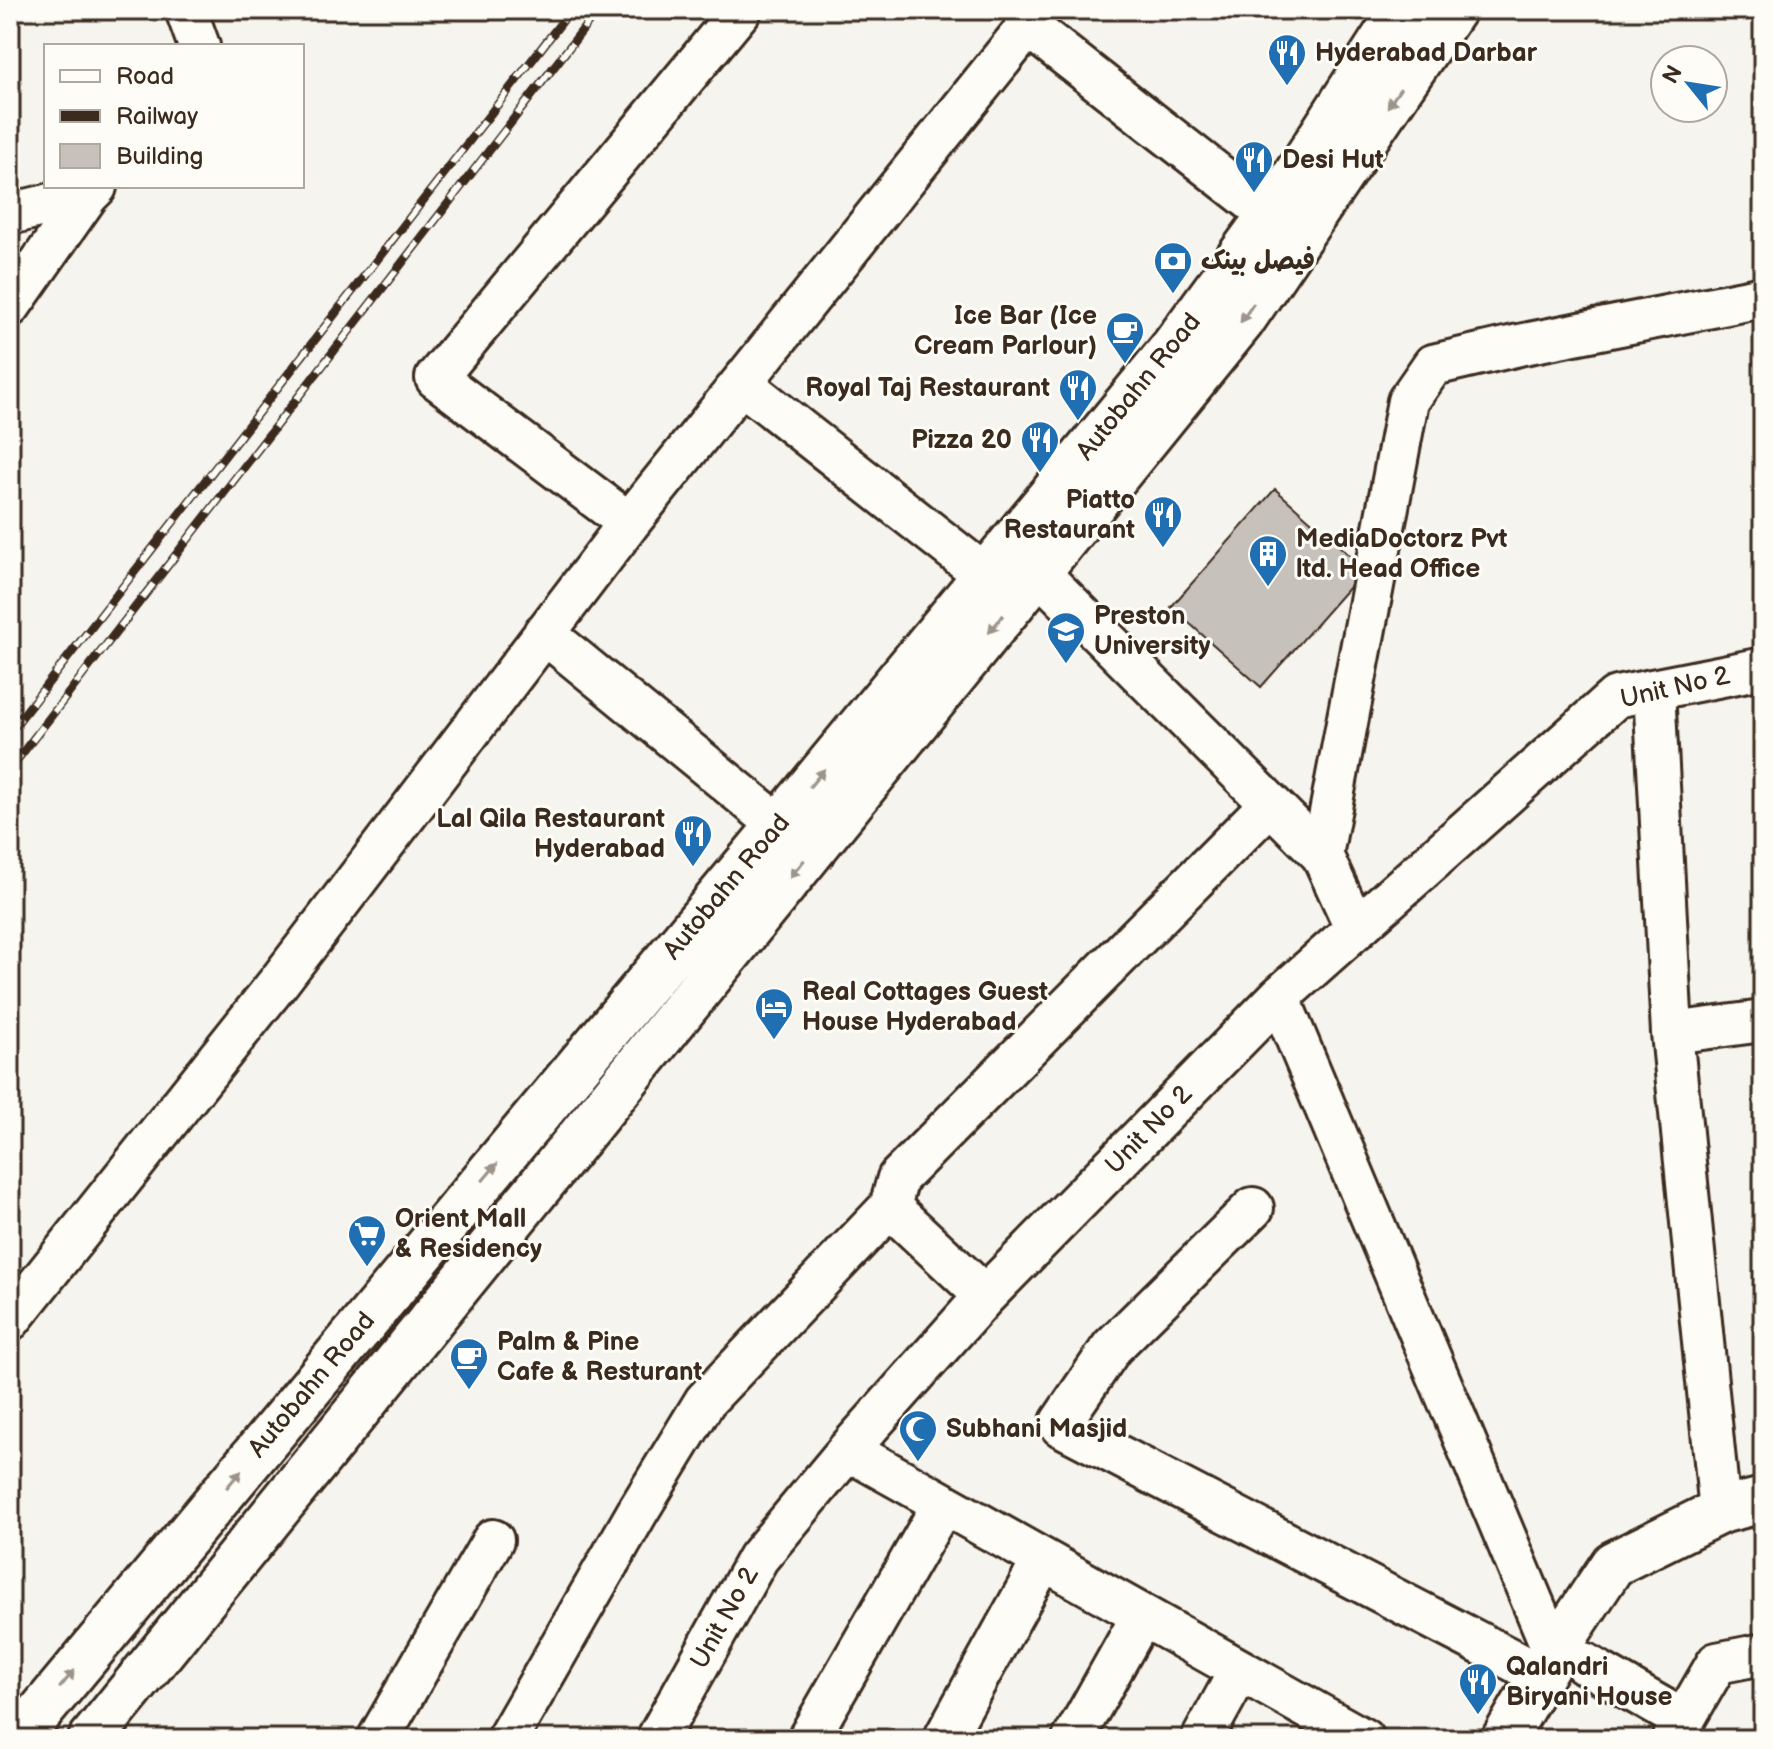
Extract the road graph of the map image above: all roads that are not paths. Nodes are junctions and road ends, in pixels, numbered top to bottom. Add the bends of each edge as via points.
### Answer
1 (186, 10) edge
2 (741, 10) edge
3 (1453, 10) edge
4 (1397, 12) edge
5 (1018, 18) edge
6 (198, 44) edge
7 (93, 190) edge
8 (10, 214) edge
9 (1270, 215) junction
10 (1763, 297) edge
11 (10, 306) edge
12 (742, 384) junction
13 (629, 523) junction
14 (1038, 572) junction
15 (985, 575) junction
16 (544, 633) junction
17 (1763, 668) edge
18 (1654, 690) junction
19 (1270, 804) junction
20 (779, 825) junction
21 (1322, 855) junction
22 (1356, 929) junction
23 (1279, 997) junction
24 (1763, 1021) edge
25 (1672, 1033) junction
26 (890, 1207) junction
27 (1253, 1208) dead end
28 (985, 1296) junction
29 (10, 1320) edge
30 (848, 1450) junction
31 (1763, 1500) edge
32 (943, 1504) junction
33 (1720, 1511) junction
34 (493, 1540) dead end
35 (1043, 1560) junction
36 (1142, 1616) junction
37 (1763, 1654) edge
38 (1559, 1663) junction
39 (1240, 1670) junction
40 (1322, 1729) edge
41 (1678, 1730) edge
42 (18, 1739) edge
43 (91, 1739) edge
44 (378, 1739) edge
45 (507, 1739) edge
46 (657, 1739) edge
47 (808, 1739) edge
48 (944, 1739) edge
49 (1073, 1739) edge
50 (1202, 1739) edge
51 (1363, 1739) edge
52 (1504, 1739) edge

1 - 6 street
2 - 13 street via 436,378
3 -> 14 main road, Autobahn Road via 1242,321
4 - 9 main road, Autobahn Road
5 - 9 street
5 - 12 street
7 - 8 street
7 - 11 street
9 - 15 main road, Autobahn Road via 1171,350
10 - 21 street via 1433,365 1408,401
12 - 13 street
12 - 15 street
13 - 16 street
14 - 19 street
14 -> 43 main road, Autobahn Road
20 -> 15 main road, Autobahn Road
16 - 20 street
16 - 29 street via 278,983
17 - 18 street, Unit No 2
18 - 22 street, Unit No 2 via 1616,697
18 - 25 street
19 - 21 street
19 - 26 street via 898,1178
42 -> 20 main road, Autobahn Road
21 - 22 street
22 - 23 street, Unit No 2
23 - 28 street, Unit No 2
23 - 38 street
24 - 25 street
25 - 33 street
26 - 28 street
26 - 45 street via 705,1401
27 - 38 street via 1112,1347 1061,1426
28 - 30 street, Unit No 2
30 - 32 street
30 - 46 street, Unit No 2 via 758,1558
31 - 33 main road
32 - 35 street
32 - 47 street
33 - 38 main road via 1613,1564
34 - 44 street
35 - 36 street
35 - 48 street
36 - 39 street
36 - 49 street
37 - 41 street via 1717,1663
38 - 41 street
38 - 52 main road
39 - 40 street
39 - 50 street
40 - 51 street

